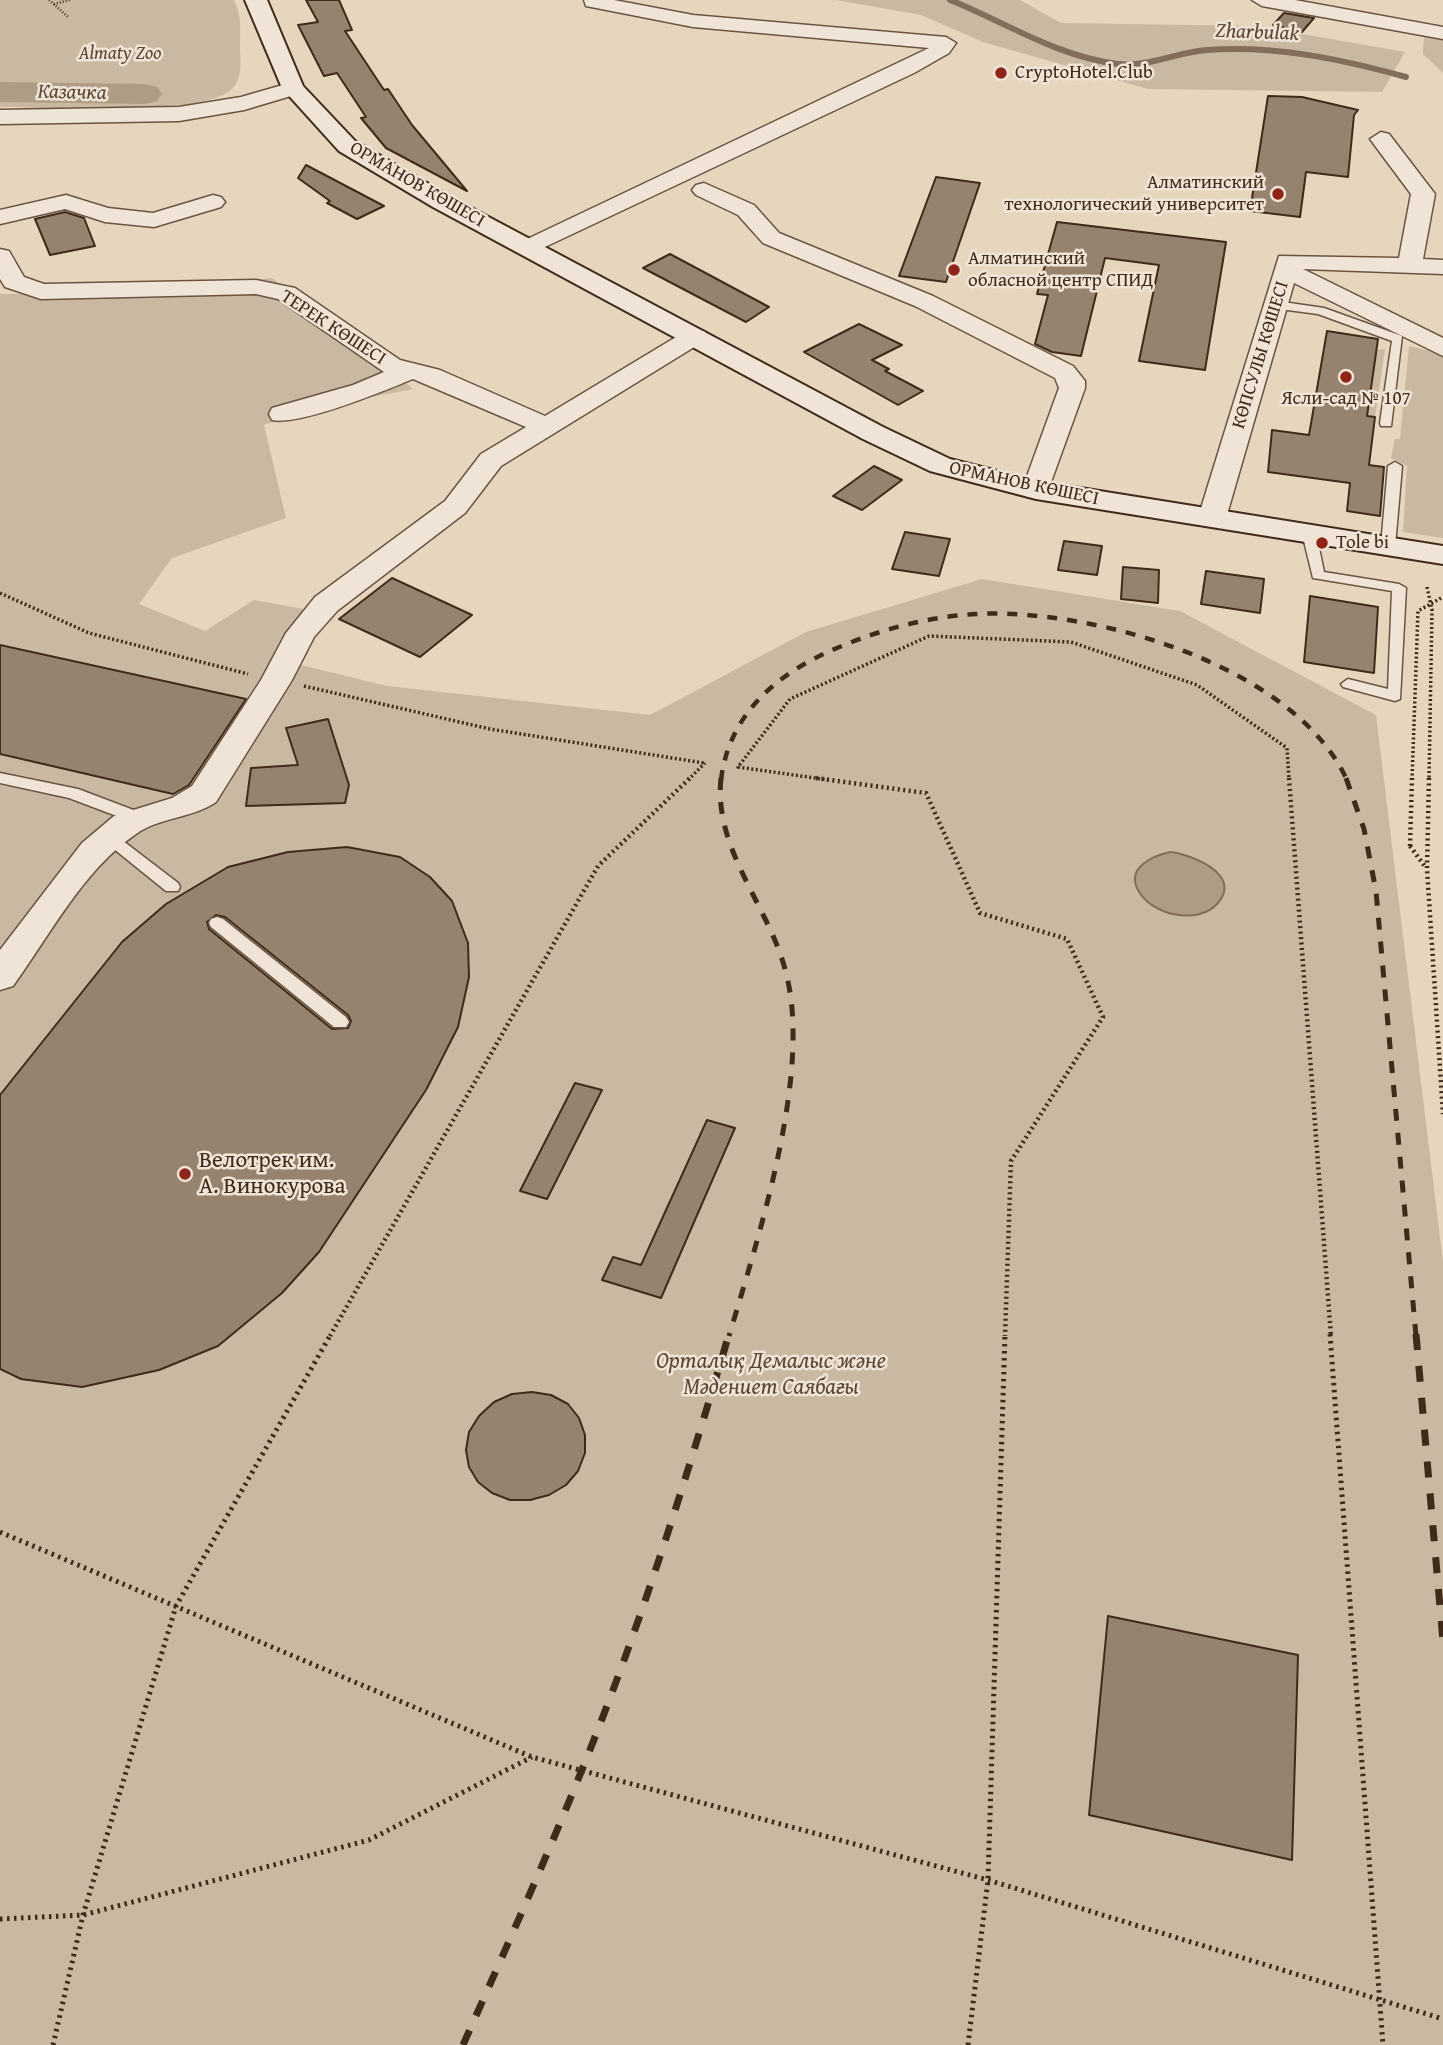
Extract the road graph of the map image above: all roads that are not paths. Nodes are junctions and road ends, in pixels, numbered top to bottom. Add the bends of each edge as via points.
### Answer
1 (256, 0) edge
2 (1262, 0) edge
3 (593, 2) dead end
4 (1443, 33) edge
5 (293, 88) junction
6 (0, 117) edge
7 (1381, 139) dead end
8 (705, 190) dead end
9 (1433, 193) edge
10 (212, 202) dead end
11 (0, 217) edge
12 (530, 247) junction
13 (0, 256) edge
14 (1410, 265) junction
15 (1443, 267) edge
16 (1286, 270) junction
17 (1276, 305) junction
18 (695, 336) junction
19 (1443, 348) edge
20 (410, 371) junction
21 (282, 414) dead end
22 (1386, 423) dead end
23 (546, 426) junction
24 (1395, 466) dead end
25 (1036, 490) junction
26 (1212, 518) junction
27 (1310, 533) junction
28 (1388, 546) junction
29 (1434, 564) edge
30 (1348, 684) dead end
31 (0, 778) edge
32 (138, 818) junction
33 (110, 837) junction
34 (172, 887) dead end
35 (217, 923) dead end
36 (0, 976) edge
37 (340, 1022) dead end

1 - 5 street, ОРМАНОВ КӨШЕСІ
2 - 4 street
3 - 12 street via 693,21 946,43 906,68
5 - 6 street via 244,103 179,114
5 - 12 street, ОРМАНОВ КӨШЕСІ via 347,146
7 - 9 street
8 - 25 street via 746,210 771,238 924,301 1064,372 1072,388
9 - 14 street
10 - 11 street via 154,219 105,215 66,202
12 - 18 street, ОРМАНОВ КӨШЕСІ
13 - 20 street, ТЕРЕК КӨШЕСІ via 14,282 41,292 256,287 286,293 391,366
14 - 15 street, КӨПСУЛЫ КӨШЕСІ
14 - 16 street, КӨПСУЛЫ КӨШЕСІ via 1288,261
16 - 17 street, КӨПСУЛЫ КӨШЕСІ
16 - 19 street
17 - 22 lane via 1320,311 1398,339
17 - 26 street, КӨПСУЛЫ КӨШЕСІ
18 - 23 street
18 - 25 street, ОРМАНОВ КӨШЕСІ via 940,465
20 - 21 street via 362,391
20 - 23 street, ТЕРЕК КӨШЕСІ
23 - 32 street via 491,460 477,472 455,507 326,604 301,633 204,794 189,806
24 - 28 lane
25 - 26 street, ОРМАНОВ КӨШЕСІ
26 - 27 street, ОРМАНОВ КӨШЕСІ
27 - 28 street, ОРМАНОВ КӨШЕСІ
27 - 30 lane via 1318,575 1399,588 1395,696
28 - 29 street, ОРМАНОВ КӨШЕСІ
31 - 32 lane via 72,793
32 - 33 street
33 - 34 lane
33 - 36 street
35 - 37 lane

